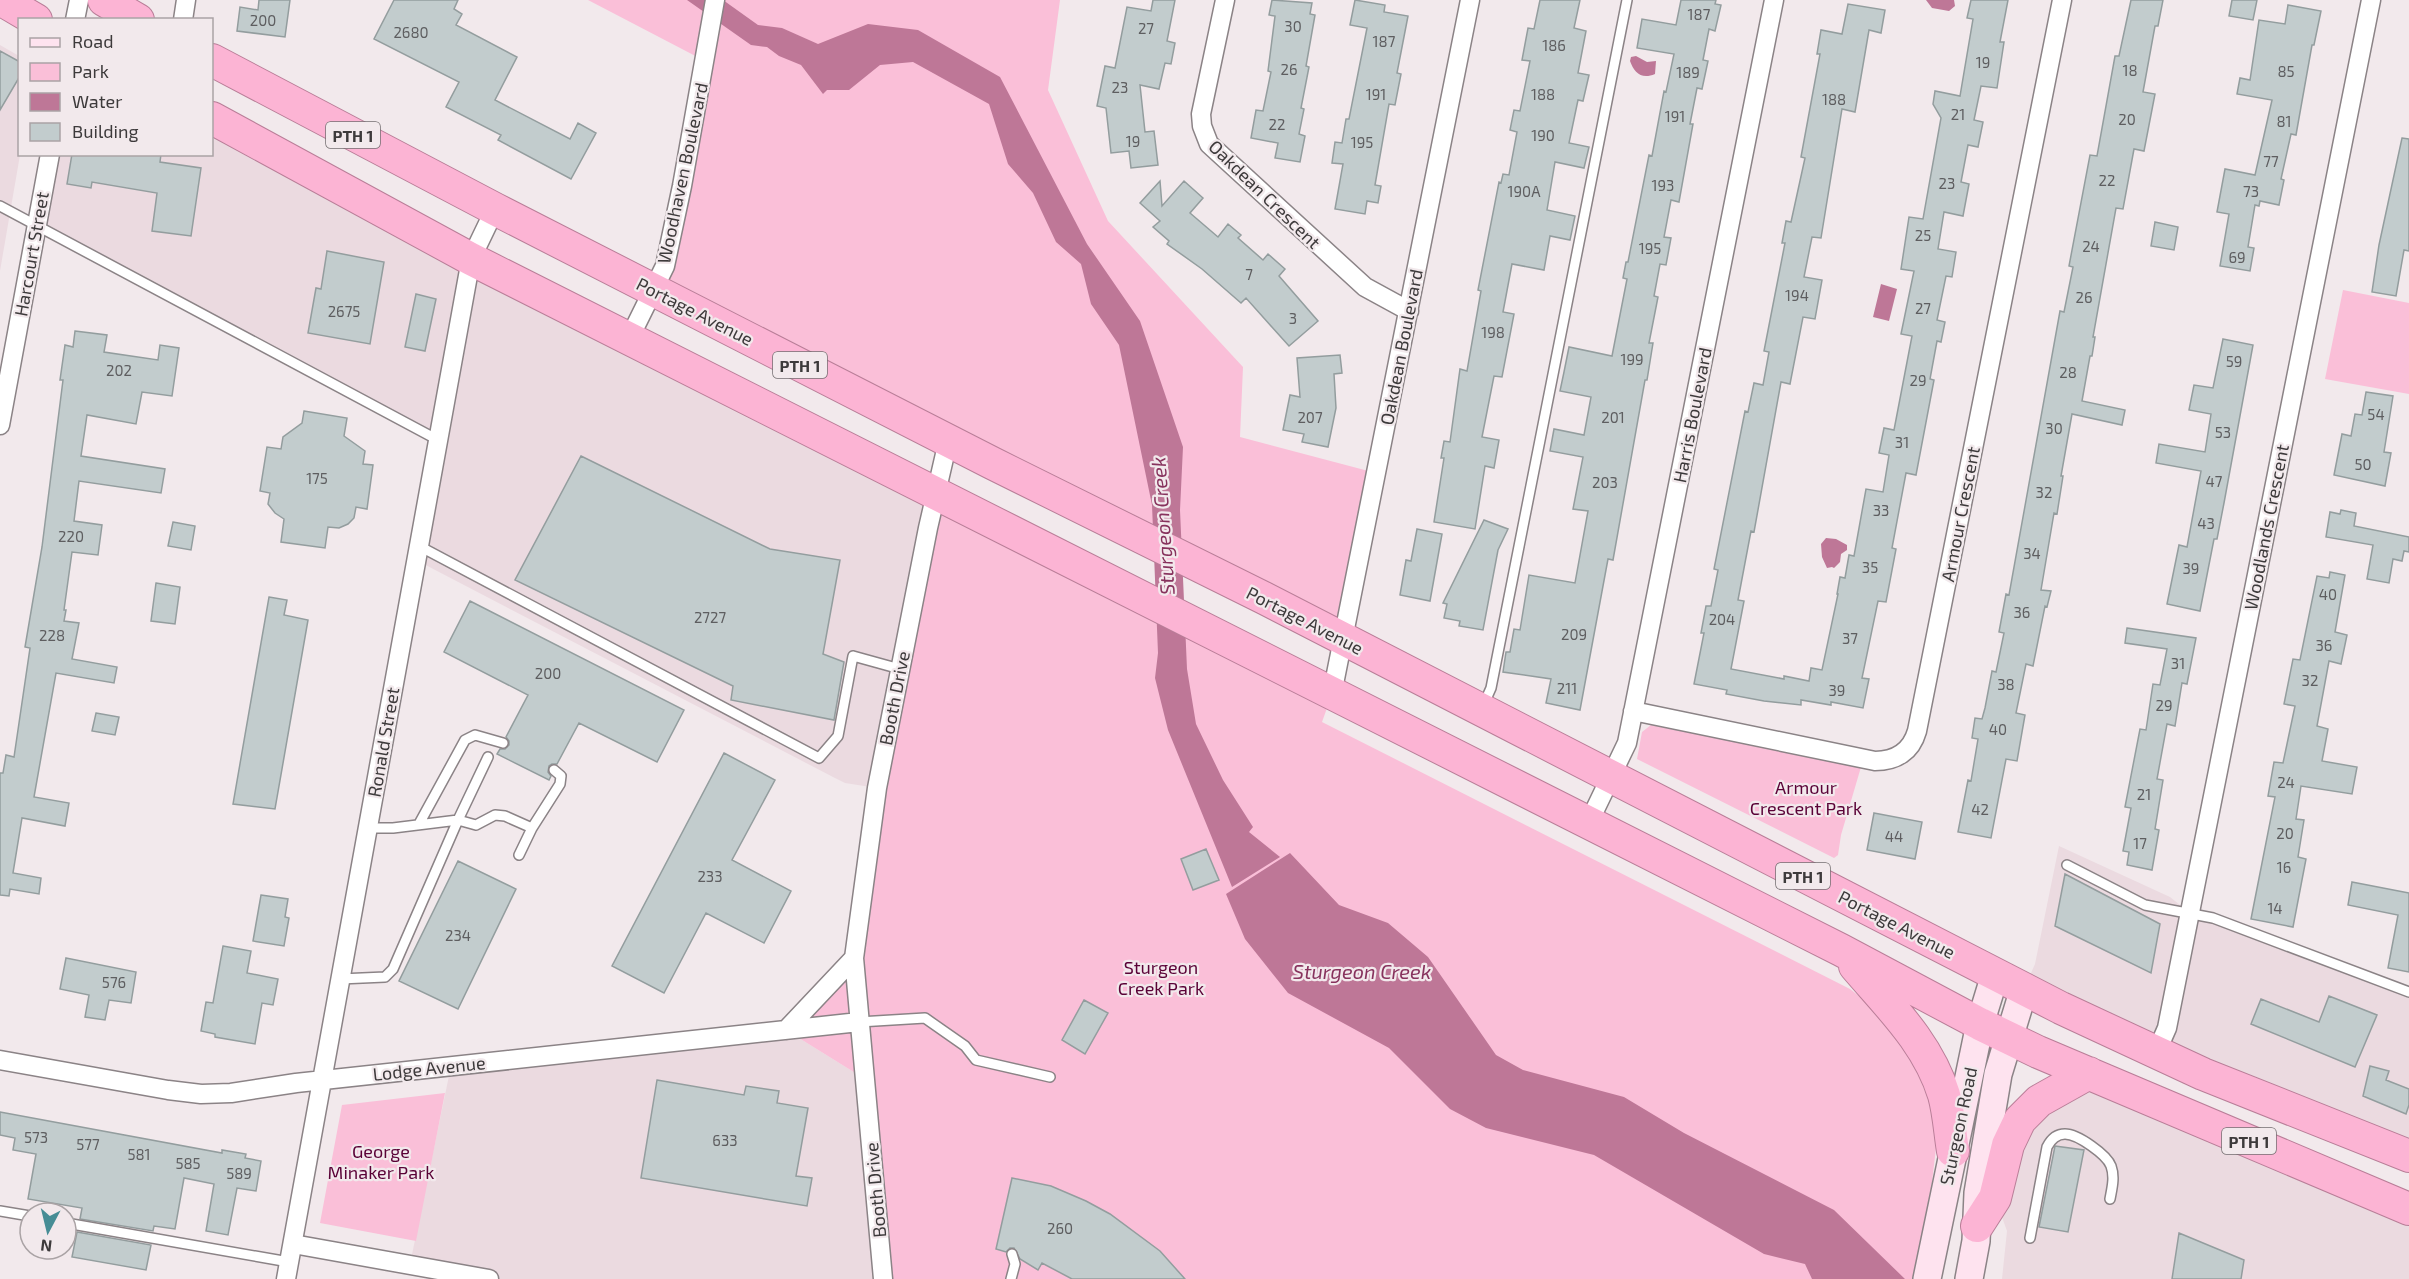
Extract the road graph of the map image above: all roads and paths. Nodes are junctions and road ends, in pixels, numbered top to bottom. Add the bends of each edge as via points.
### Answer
1 (2, 0) edge
2 (79, 0) edge
3 (104, 0) edge
4 (186, 0) edge
5 (715, 0) edge
6 (1225, 0) edge
7 (1470, 0) edge
8 (1627, 0) edge
9 (1774, 0) edge
10 (2062, 0) edge
11 (2371, 0) edge
12 (33, 18) edge
13 (75, 18) edge
14 (135, 18) edge
15 (183, 18) edge
16 (213, 61) edge
17 (213, 119) edge
18 (50, 156) edge
19 (0, 206) edge
20 (495, 209) junction
21 (36, 226) junction
22 (471, 259) junction
23 (652, 289) junction
24 (1408, 311) junction
25 (629, 339) junction
26 (0, 425) edge
27 (438, 440) junction
28 (948, 441) junction
29 (936, 493) junction
30 (419, 546) junction
31 (1342, 639) junction
32 (900, 669) junction
33 (1332, 694) junction
34 (1481, 710) junction
35 (1633, 711) junction
36 (503, 744) dead end
37 (488, 757) dead end
38 (554, 770) dead end
39 (1610, 777) junction
40 (458, 820) junction
41 (1589, 822) junction
42 (419, 824) junction
43 (368, 828) junction
44 (532, 828) junction
45 (519, 855) dead end
46 (2067, 865) dead end
47 (2190, 914) junction
48 (1841, 950) junction
49 (854, 958) junction
50 (1995, 975) junction
51 (340, 979) junction
52 (2024, 990) junction
53 (2409, 992) edge
54 (859, 1022) junction
55 (1980, 1024) junction
56 (786, 1030) junction
57 (2009, 1038) junction
58 (2156, 1053) junction
59 (0, 1060) edge
60 (2089, 1073) junction
61 (1050, 1077) dead end
62 (322, 1080) junction
63 (1953, 1151) junction
64 (2409, 1156) edge
65 (2110, 1200) dead end
66 (2409, 1209) edge
67 (0, 1211) edge
68 (18, 1214) edge
69 (78, 1225) edge
70 (1977, 1226) junction
71 (2030, 1238) dead end
72 (293, 1244) junction
73 (1012, 1254) dead end
74 (1971, 1269) edge
75 (287, 1271) edge
76 (489, 1279) edge
77 (884, 1279) edge
78 (1011, 1279) edge
79 (1927, 1279) edge

1 - 12 highway
2 - 13 street
3 - 14 highway
4 - 15 street
5 - 23 street, Woodhaven Boulevard via 670,243
6 - 24 street, Oakdean Crescent via 1201,114 1209,144 1365,287
7 - 24 street, Oakdean Boulevard
8 - 34 lane via 1491,688
9 - 35 street, Harris Boulevard
10 - 35 street, Armour Crescent via 1912,744 1898,757 1875,761
11 - 47 street, Woodlands Crescent
16 - 20 highway, Portage Avenue / PTH 1
17 - 22 highway, PTH 1
18 - 21 street, Harcourt Street
19 - 21 lane
20 - 22 street, Ronald Street
20 - 23 highway, Portage Avenue / PTH 1
21 - 26 street, Harcourt Street
21 - 27 lane
22 - 25 highway, PTH 1
22 - 27 street, Ronald Street
23 - 25 street, Woodhaven Boulevard
23 - 28 highway, Portage Avenue / PTH 1
24 - 31 street, Oakdean Boulevard
25 - 29 highway, PTH 1
27 - 30 street, Ronald Street
28 - 29 street, Booth Drive
28 - 31 highway, Portage Avenue / PTH 1
29 - 32 street, Booth Drive
29 - 33 highway, PTH 1
30 - 32 lane via 819,758 838,736 853,656
30 - 43 street, Ronald Street
31 - 33 street, Oakdean Boulevard
31 - 34 highway, Portage Avenue / PTH 1
32 - 49 street, Booth Drive via 876,788
33 - 41 highway, PTH 1
34 - 39 highway, Portage Avenue / PTH 1
35 - 39 street, Harris Boulevard via 1627,743
36 - 42 lane via 475,735 465,740
37 - 40 lane
38 - 44 lane via 561,776 560,784
39 - 41 street, Harris Boulevard
39 - 50 highway, Portage Avenue / PTH 1
40 - 42 lane
40 - 44 lane via 476,825 495,815 505,816
40 - 51 lane via 393,969 385,977
41 - 48 highway, PTH 1
42 - 43 lane
43 - 51 street, Ronald Street
44 - 45 lane
46 - 47 lane via 2145,904
47 - 53 lane via 2213,918
47 - 58 street, Woodlands Crescent via 2167,1028
48 - 55 highway, PTH 1
48 - 63 highway via 1928,1055 1945,1097
49 - 54 street, Booth Drive
49 - 56 street
50 - 52 highway, Portage Avenue / PTH 1
50 - 55 main road, Sturgeon Road
51 - 62 street, Ronald Street
52 - 57 main road, Sturgeon Road
52 - 58 highway, Portage Avenue / PTH 1
54 - 56 street, Lodge Avenue
54 - 61 lane via 925,1018 965,1046 976,1060
54 - 77 street, Booth Drive
55 - 57 highway, PTH 1
55 - 63 main road, Sturgeon Road
56 - 62 street, Lodge Avenue
57 - 60 highway, PTH 1
57 - 70 main road, Sturgeon Road via 1998,1074 1978,1193
58 - 64 highway, Portage Avenue / PTH 1
59 - 62 street, Lodge Avenue via 201,1094
60 - 66 highway, PTH 1
60 - 70 highway via 2039,1101 2020,1120 2007,1145 1995,1198
62 - 72 street, Ronald Street
63 - 79 main road, Sturgeon Road
65 - 71 lane via 2114,1178 2108,1160 2069,1134 2058,1135 2047,1147
67 - 68 lane
69 - 75 lane
70 - 74 main road, Sturgeon Road
72 - 75 street, Ronald Street
72 - 76 street
73 - 78 lane via 1015,1264

